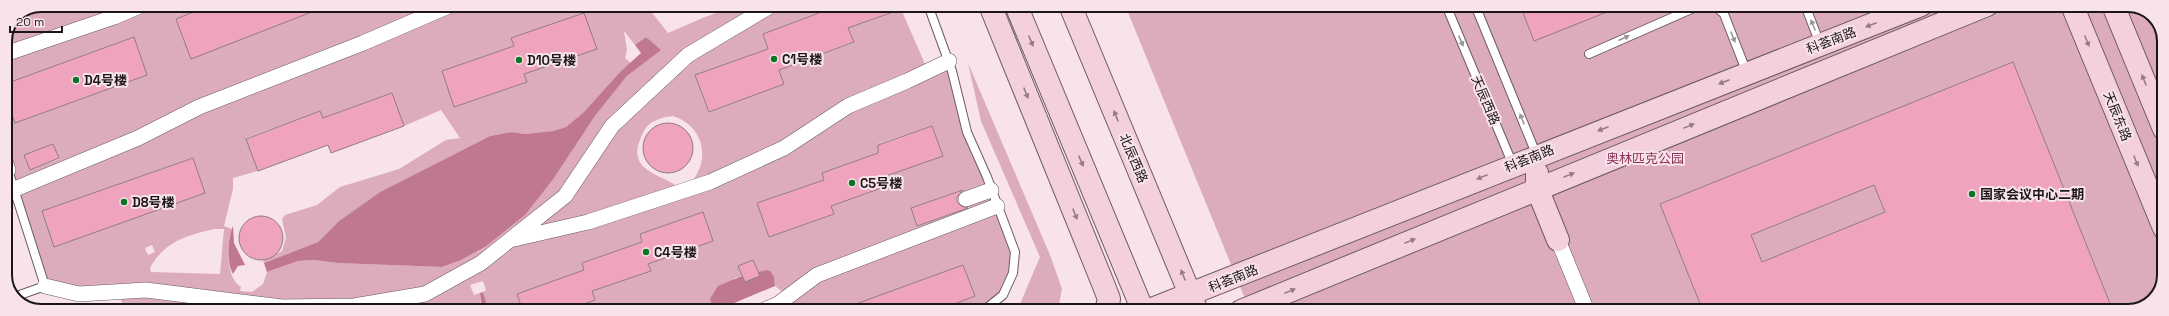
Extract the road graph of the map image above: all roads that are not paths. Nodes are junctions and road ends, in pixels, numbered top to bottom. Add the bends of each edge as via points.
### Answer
1 (126, 12) edge
2 (435, 12) edge
3 (760, 12) edge
4 (931, 12) edge
5 (993, 12) edge
6 (1019, 12) edge
7 (1073, 12) edge
8 (1449, 12) edge
9 (1478, 12) edge
10 (1685, 12) edge
11 (1722, 12) edge
12 (1808, 12) edge
13 (1902, 12) edge
14 (1970, 12) edge
15 (2075, 12) edge
16 (2116, 12) edge
17 (1820, 44) junction
18 (12, 52) edge
19 (1589, 54) dead end
20 (949, 61) junction
21 (1747, 73) junction
22 (2157, 112) edge
23 (1537, 156) junction
24 (1513, 165) junction
25 (12, 182) edge
26 (1537, 188) junction
27 (14, 189) junction
28 (991, 190) junction
29 (966, 199) dead end
30 (997, 206) junction
31 (2157, 211) edge
32 (509, 240) junction
33 (1558, 240) joint
34 (1119, 254) junction
35 (45, 286) junction
36 (20, 295) edge
37 (1194, 303) edge
38 (252, 304) edge
39 (366, 304) edge
40 (778, 304) edge
41 (992, 304) edge
42 (1108, 304) edge
43 (1139, 304) edge
44 (1153, 304) edge
45 (1258, 304) edge
46 (1584, 304) edge

1 - 18 street
2 - 27 street via 199,107 138,138
3 - 32 street via 688,55 612,126 566,196
4 - 20 lane
5 -> 42 street via 1104,286 1109,299
6 -> 34 street
37 -> 7 street, 北辰西路
8 -> 24 lane, 天辰西路
23 -> 9 lane, 天辰西路
19 -> 10 lane
11 -> 21 lane
17 -> 12 lane
13 -> 17 street, 科荟南路
26 -> 14 street, 科荟南路
15 -> 31 street, 天辰东路
22 -> 16 street
17 - 21 street, 科荟南路
20 - 28 lane via 967,132
20 - 32 street via 848,106 784,148 710,182 588,222
21 -> 23 street, 科荟南路
23 - 24 street, 科荟南路
23 - 26 street, 天辰西路
24 - 26 street, 天辰西路
24 -> 37 street, 科荟南路
25 - 27 lane
26 - 33 street, 天辰西路
45 -> 26 street, 科荟南路
27 - 35 lane
28 - 29 street
28 - 30 lane
30 - 40 street via 818,275
30 - 41 lane via 1015,252 1014,266 1003,295
32 - 39 street via 481,263 425,294
33 - 46 street, 天辰西路
34 - 43 street
34 - 44 street
35 - 36 lane
35 - 38 street via 79,294 146,290

